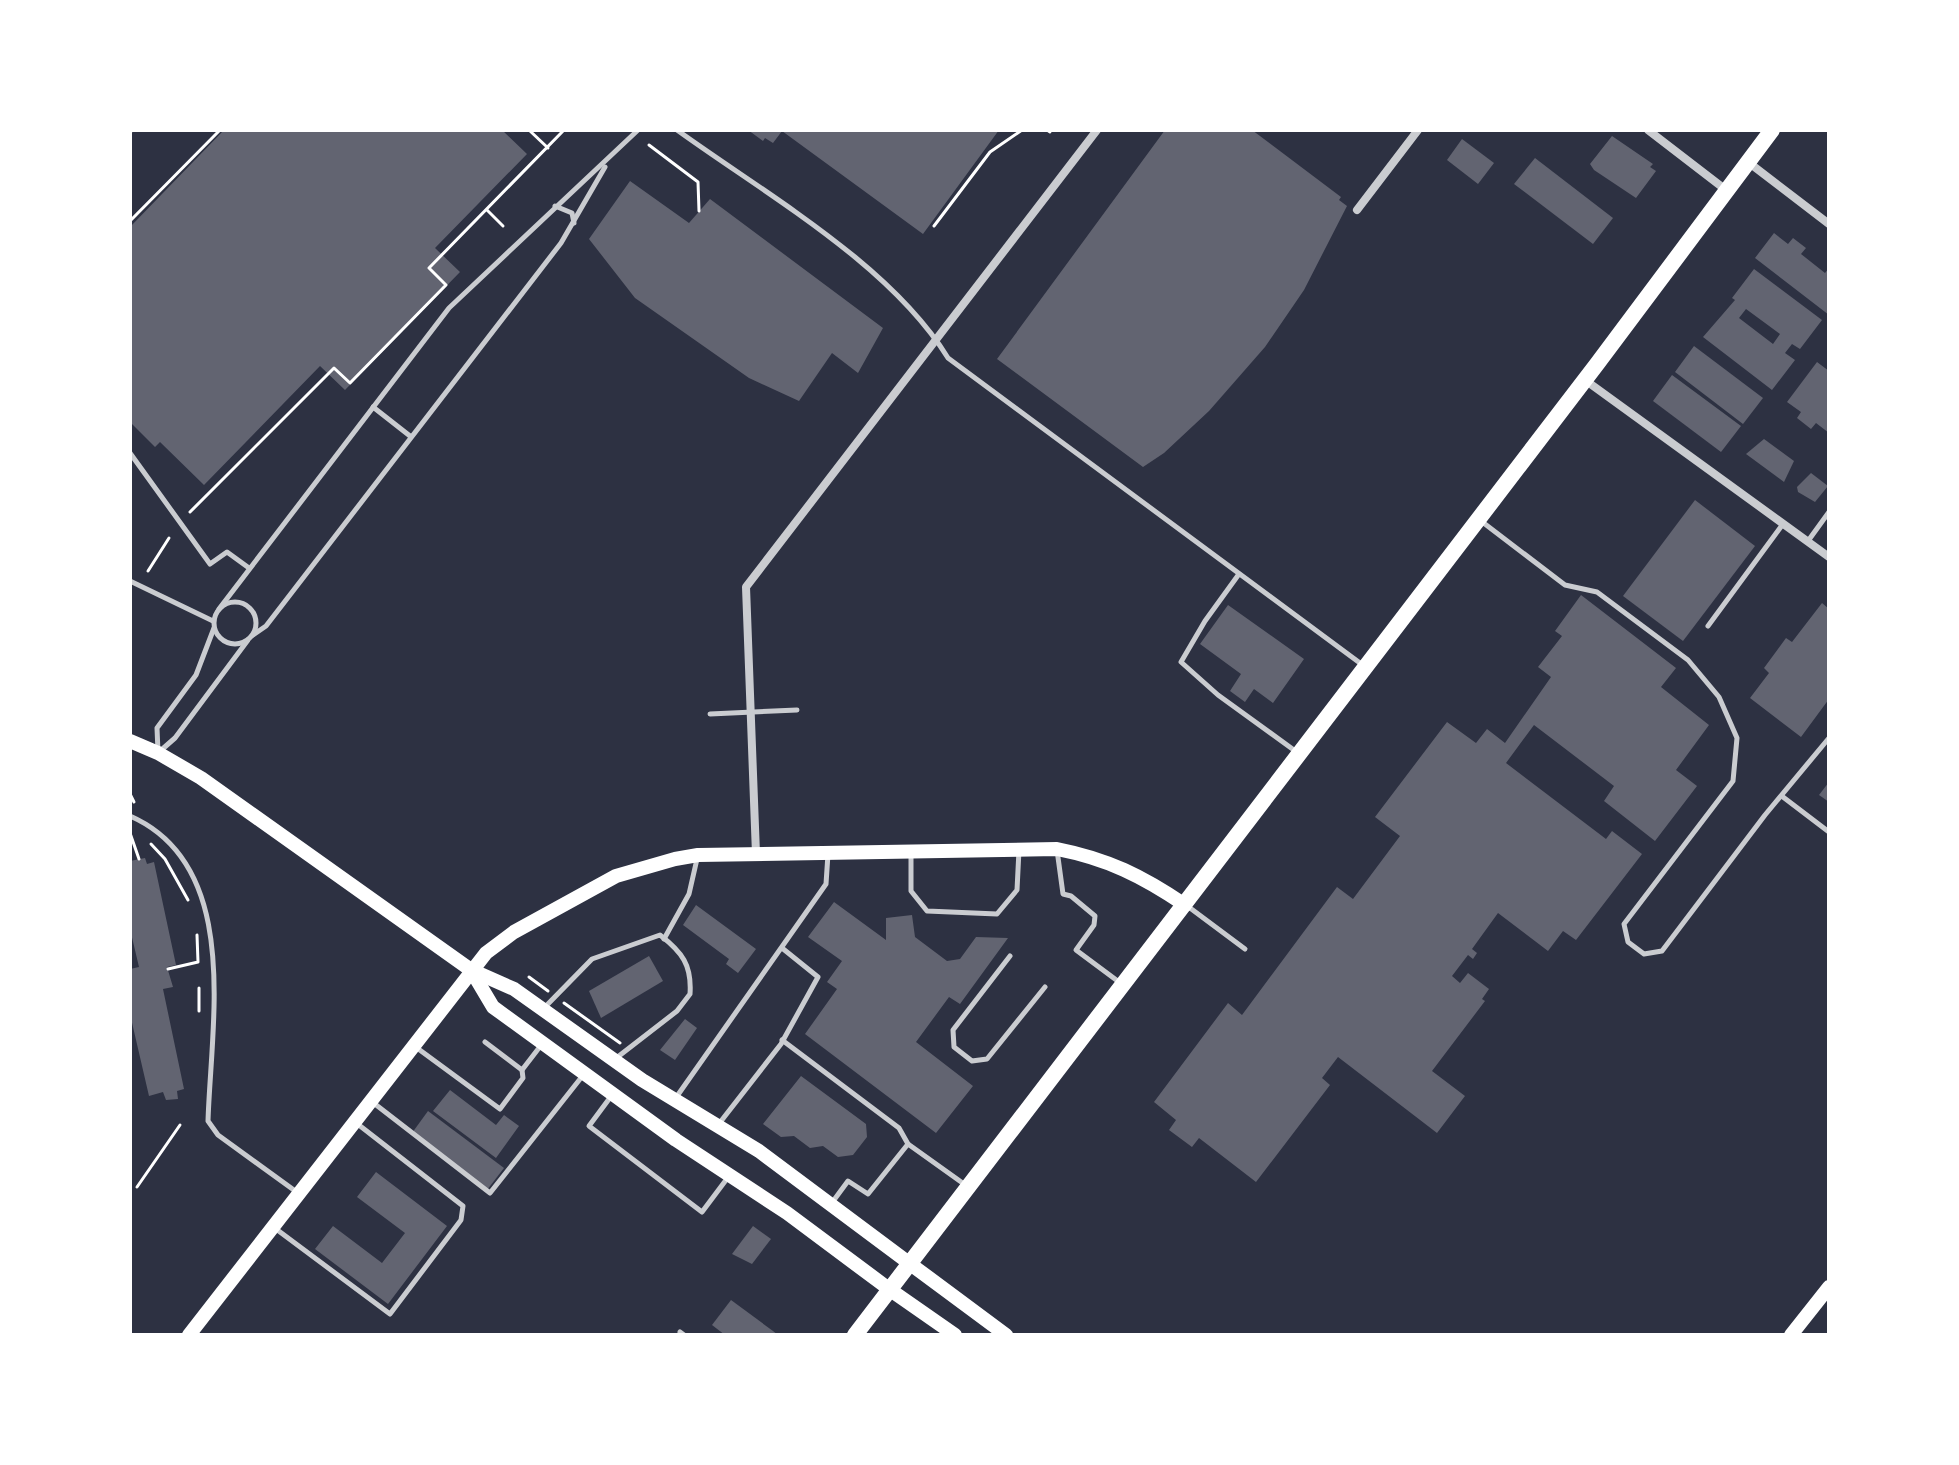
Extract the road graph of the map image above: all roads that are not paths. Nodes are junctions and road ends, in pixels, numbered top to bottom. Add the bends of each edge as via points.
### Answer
1 (638, 130) edge
2 (677, 130) edge
3 (1097, 130) edge
4 (1418, 130) edge
5 (1648, 130) edge
6 (1772, 130) edge
7 (611, 159) junction
8 (1747, 162) junction
9 (1726, 190) junction
10 (555, 206) junction
11 (1357, 210) dead end
12 (574, 224) junction
13 (1829, 224) edge
14 (936, 339) junction
15 (1584, 380) junction
16 (372, 407) junction
17 (410, 436) junction
18 (130, 453) edge
19 (1829, 512) edge
20 (1479, 519) junction
21 (1783, 524) junction
22 (1808, 541) junction
23 (1829, 557) edge
24 (249, 568) junction
25 (1239, 574) junction
26 (130, 581) edge
27 (219, 609) junction
28 (214, 625) junction
29 (1708, 626) dead end
30 (250, 638) junction
31 (1366, 667) junction
32 (797, 710) dead end
33 (751, 711) junction
34 (710, 714) dead end
35 (1829, 738) edge
36 (130, 741) edge
37 (158, 753) junction
38 (1299, 755) junction
39 (1783, 797) junction
40 (130, 816) edge
41 (1829, 832) edge
42 (1019, 849) junction
43 (1057, 849) junction
44 (911, 851) junction
45 (828, 853) junction
46 (756, 854) junction
47 (698, 855) junction
48 (1185, 905) junction
49 (664, 939) junction
50 (782, 948) junction
51 (1245, 949) dead end
52 (1010, 956) dead end
53 (471, 970) junction
54 (1123, 985) junction
55 (1045, 987) dead end
56 (542, 1009) junction
57 (782, 1040) junction
58 (485, 1042) dead end
59 (542, 1044) junction
60 (413, 1045) junction
61 (614, 1060) junction
62 (522, 1070) junction
63 (584, 1074) junction
64 (612, 1094) junction
65 (675, 1100) junction
66 (370, 1101) junction
67 (354, 1122) junction
68 (717, 1126) junction
69 (908, 1144) junction
70 (730, 1175) junction
71 (967, 1187) junction
72 (299, 1194) junction
73 (831, 1204) junction
74 (273, 1227) junction
75 (909, 1263) junction
76 (1829, 1287) edge
77 (889, 1289) junction
78 (189, 1335) edge
79 (855, 1335) edge
80 (955, 1335) edge
81 (1006, 1335) edge
82 (1791, 1335) edge

1 - 7 lane
2 - 14 lane via 885,279
3 - 14 street
4 - 11 street
5 - 9 street
6 - 8 highway
7 - 10 lane
7 - 12 lane
8 - 9 highway
8 - 13 street
9 - 15 highway
10 - 12 lane via 572,213
10 - 16 lane via 449,308
12 - 17 lane
14 - 25 lane via 948,358
14 - 33 street via 746,587
15 - 20 highway
15 - 21 street
16 - 17 lane
16 - 24 lane
17 - 30 lane via 266,626
18 - 24 lane via 210,564 227,552
19 - 22 lane
20 - 31 highway
20 - 39 lane via 1565,585 1597,592 1688,660 1719,697 1737,738 1733,781 1624,924 1628,942 1644,954 1662,951
21 - 22 street
21 - 29 lane
22 - 23 street
24 - 27 lane
25 - 31 lane
25 - 38 lane via 1181,662
26 - 28 lane
27 - 28 lane
27 - 30 lane via 231,602 250,608 256,621
28 - 30 lane via 227,643
28 - 37 lane via 196,675 157,728
30 - 37 lane
31 - 38 highway
32 - 33 lane
33 - 34 lane
33 - 46 street
35 - 39 lane
36 - 37 main road
37 - 53 main road via 248,810
38 - 48 highway
39 - 41 lane
40 - 72 lane via 159,831 178,851 194,875 207,912 213,949 208,1121 218,1135
42 - 43 main road
42 - 44 main road
42 - 44 lane via 1017,890 997,914 927,911 911,891
43 - 48 main road via 1101,858
43 - 54 lane via 1063,894 1095,916 1076,950
44 - 45 main road
45 - 46 main road
45 - 50 lane via 826,884
46 - 47 main road
47 - 49 lane via 689,894
47 - 53 main road via 616,876 514,932
48 - 51 lane
48 - 54 highway
49 - 56 lane via 660,935 592,959
49 - 61 lane via 688,964 690,994 677,1011
50 - 57 lane via 818,977
50 - 65 lane
52 - 55 lane via 953,1030 954,1047 972,1061 987,1059
53 - 56 main road via 514,989
53 - 59 main road via 493,1007
53 - 60 main road
54 - 71 highway
56 - 61 main road
57 - 68 lane
57 - 69 lane via 899,1128
58 - 62 lane
59 - 62 lane
59 - 63 main road
60 - 62 lane via 500,1109 523,1078
60 - 66 main road
61 - 65 main road
63 - 64 main road
63 - 66 lane via 490,1193
64 - 70 main road
64 - 70 lane via 589,1126 702,1212
65 - 68 main road
66 - 67 main road
67 - 72 main road
67 - 74 lane via 463,1206 461,1220 390,1314
68 - 73 main road
69 - 71 lane
69 - 73 lane via 868,1194 848,1181
70 - 77 main road
71 - 75 highway
72 - 74 main road
73 - 75 main road
74 - 78 main road
75 - 77 highway
75 - 81 main road
76 - 82 main road
77 - 79 highway
77 - 80 main road

